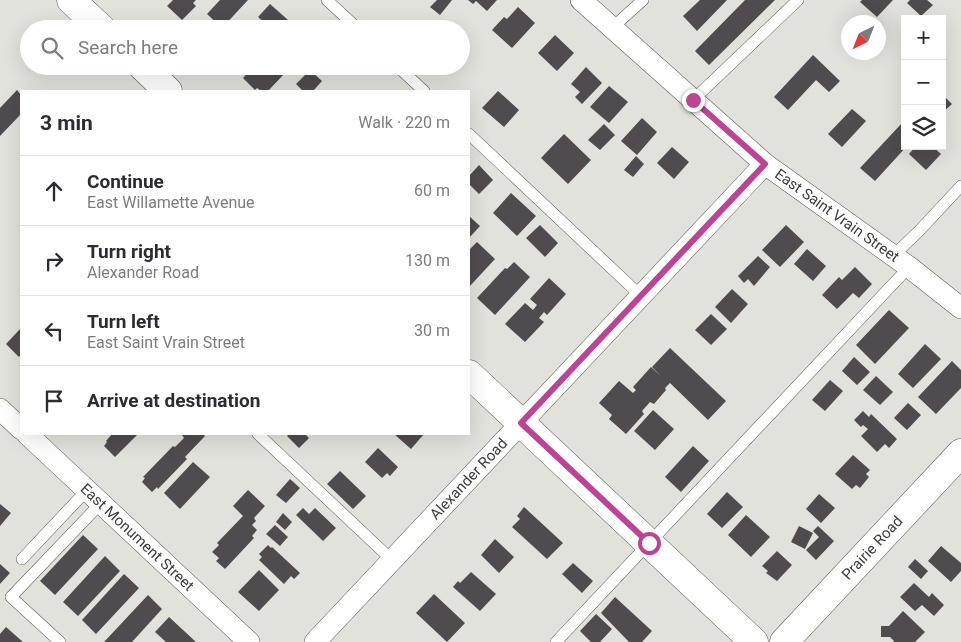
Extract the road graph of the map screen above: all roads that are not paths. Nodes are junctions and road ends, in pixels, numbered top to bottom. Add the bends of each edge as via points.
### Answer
1 (71, 0) edge
2 (327, 0) edge
3 (581, 0) edge
4 (643, 0) edge
5 (798, 0) edge
6 (92, 20) edge
7 (348, 20) edge
8 (612, 28) junction
9 (151, 75) edge
10 (407, 75) edge
11 (167, 90) edge
12 (423, 90) edge
13 (693, 100) junction
14 (470, 135) edge
15 (765, 164) junction
16 (961, 186) edge
17 (901, 262) junction
18 (641, 296) junction
19 (961, 308) edge
20 (470, 375) edge
21 (0, 409) edge
22 (521, 423) junction
23 (20, 428) edge
24 (28, 435) edge
25 (259, 435) edge
26 (961, 453) edge
27 (94, 497) junction
28 (649, 543) junction
29 (22, 559) dead end
30 (392, 560) junction
31 (60, 642) edge
32 (249, 642) edge
33 (315, 642) edge
34 (556, 642) edge
35 (754, 642) edge
36 (784, 642) edge

1 - 6 street
2 - 7 lane
3 - 8 street, East Saint Vrain Street
4 - 8 lane
5 - 13 lane
8 - 13 street, East Saint Vrain Street
9 - 11 street
10 - 12 lane
13 - 15 street, East Saint Vrain Street
14 - 18 lane
15 - 17 street, East Saint Vrain Street
15 - 18 street, Alexander Road
16 - 17 lane via 920,230
17 - 19 street, East Saint Vrain Street
17 - 28 lane
18 - 22 street, Alexander Road
20 - 22 street
21 - 23 street
22 - 28 street
22 - 30 street, Alexander Road
24 - 27 street, East Monument Street
25 - 30 lane
26 - 36 street, Prairie Road
27 - 29 lane
27 - 31 lane via 11,597
27 - 32 street, East Monument Street
28 - 34 lane
28 - 35 street
30 - 33 street, Alexander Road

